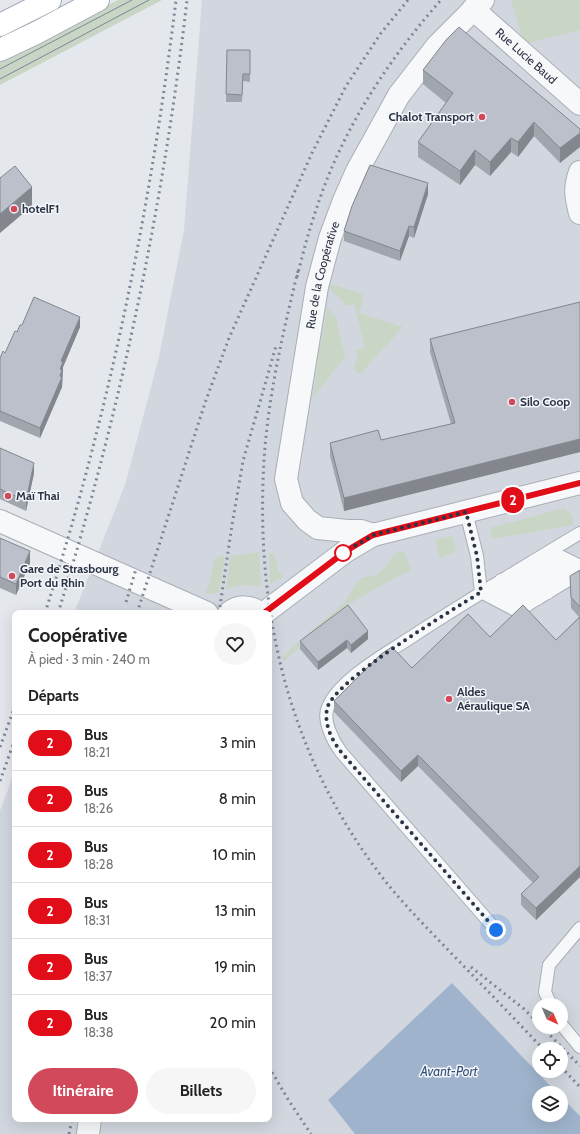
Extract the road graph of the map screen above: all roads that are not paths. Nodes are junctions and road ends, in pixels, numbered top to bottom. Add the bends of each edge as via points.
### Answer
1 (50, 0) edge
2 (98, 0) edge
3 (478, 5) edge
4 (0, 24) edge
5 (0, 50) edge
6 (580, 104) edge
7 (580, 172) edge
8 (578, 201) edge
9 (580, 483) edge
10 (466, 512) junction
11 (0, 521) edge
12 (580, 533) edge
13 (373, 535) junction
14 (515, 572) junction
15 (559, 585) edge
16 (200, 610) edge
17 (234, 610) edge
18 (254, 610) edge
19 (268, 610) edge
20 (580, 928) edge
21 (496, 930) dead end
22 (548, 998) edge
23 (568, 1032) edge
24 (580, 1047) edge
25 (90, 1122) edge
26 (88, 1134) edge

1 - 4 main road
2 - 5 main road
3 - 6 street, Rue Lucie Baud
3 - 13 street, Rue de la Coopérative via 437,46 399,95 357,171 343,203 330,238 317,287 286,479 292,503 318,528 360,531
7 - 8 street via 576,183
9 - 10 street
10 - 13 street
10 - 14 lane via 477,556
11 - 16 street
12 - 14 lane
13 - 19 street via 346,551
14 - 15 lane
14 - 15 lane
14 - 15 lane
14 - 15 lane via 517,611
14 - 21 lane via 376,660 334,695 327,708 327,723 341,752
17 - 18 street via 248,607
20 - 22 lane via 549,965 545,992
23 - 24 lane
25 - 26 street

